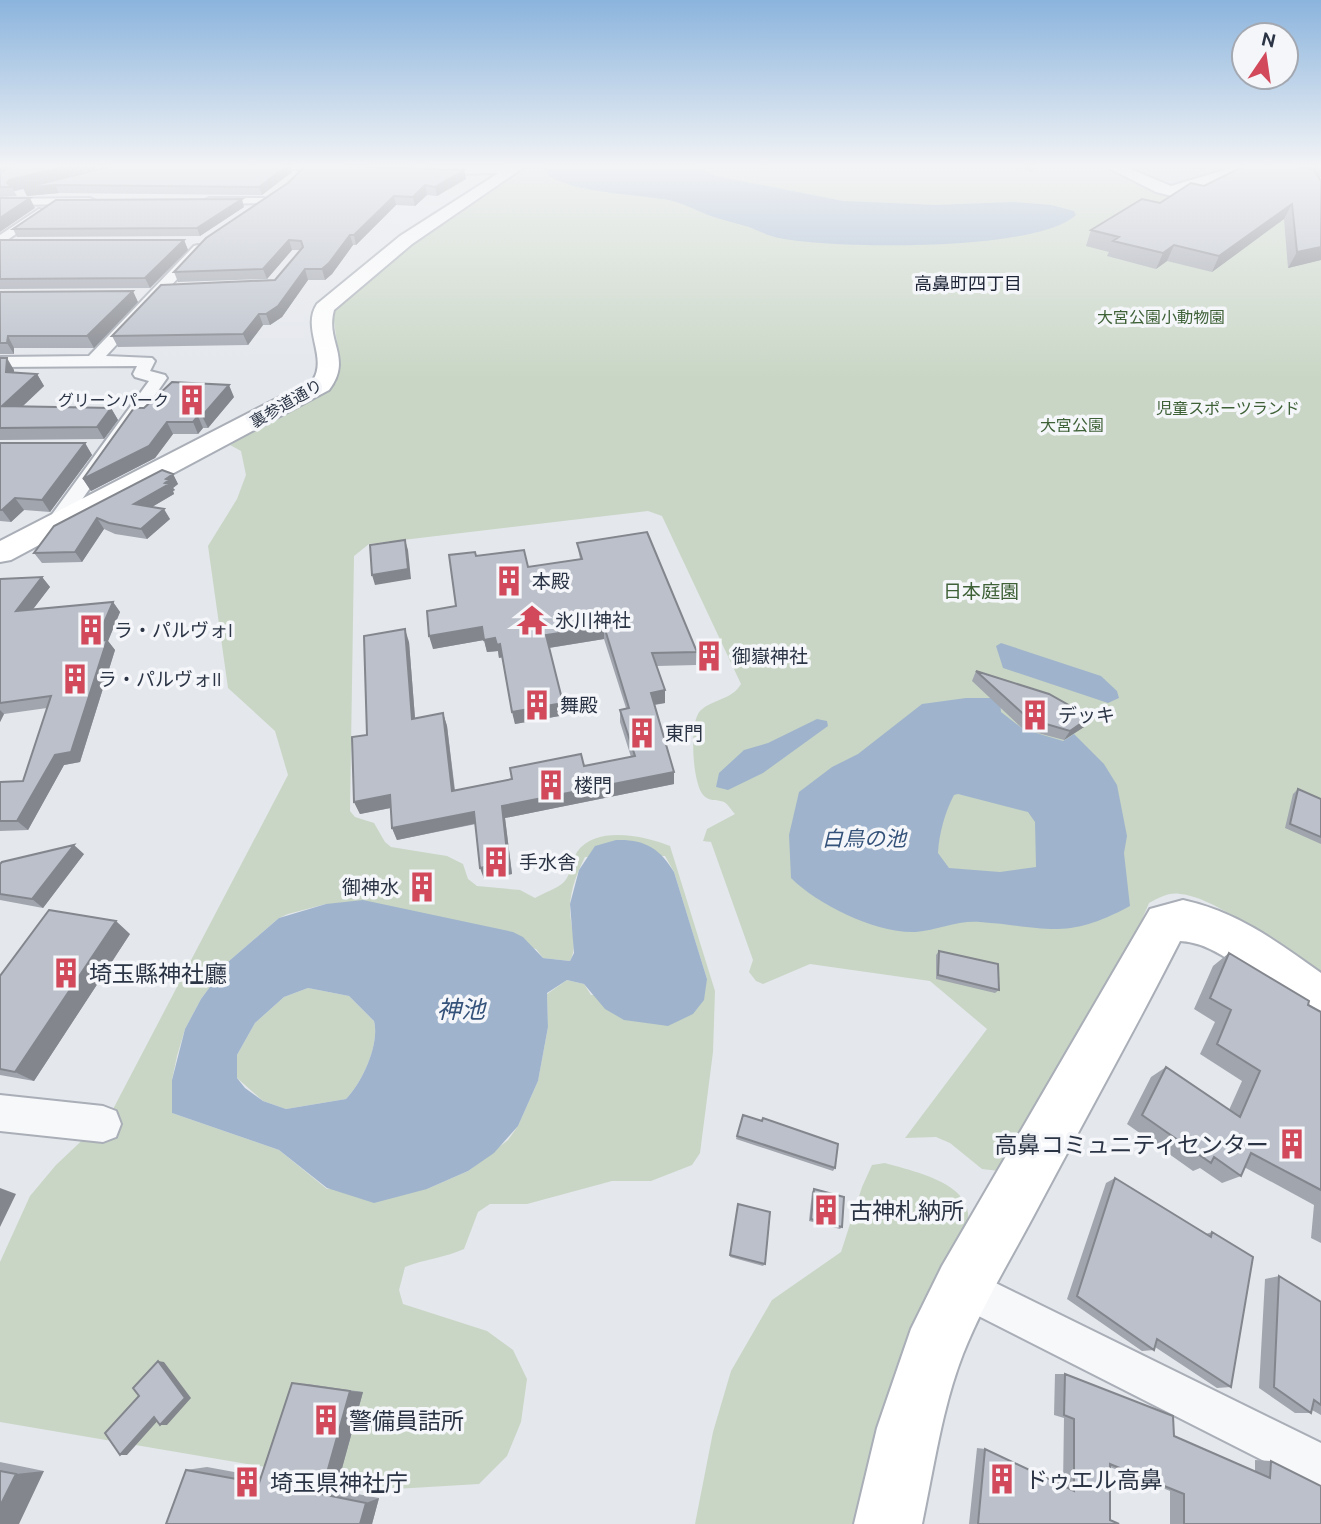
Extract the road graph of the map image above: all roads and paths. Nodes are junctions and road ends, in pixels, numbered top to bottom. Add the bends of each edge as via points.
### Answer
1 (412, 236) edge
2 (202, 241) edge
3 (183, 289) edge
4 (150, 293) junction
5 (93, 361) junction
6 (0, 362) edge
7 (86, 447) edge
8 (112, 447) junction
9 (55, 524) junction
10 (0, 553) edge
11 (1321, 1002) edge
12 (0, 1113) edge
13 (103, 1124) dead end
14 (963, 1287) junction
15 (1321, 1467) edge
16 (888, 1524) edge

1 - 9 street, 裏参道通り via 324,307 322,330 329,378
2 - 4 street
3 - 4 street
4 - 5 street
5 - 6 street
5 - 8 street via 147,361 141,374 159,378
7 - 8 street
8 - 9 street
9 - 10 street, 裏参道通り
11 - 14 street via 1219,929 1190,918 1166,923
12 - 13 street
14 - 15 street
14 - 16 street via 933,1351

